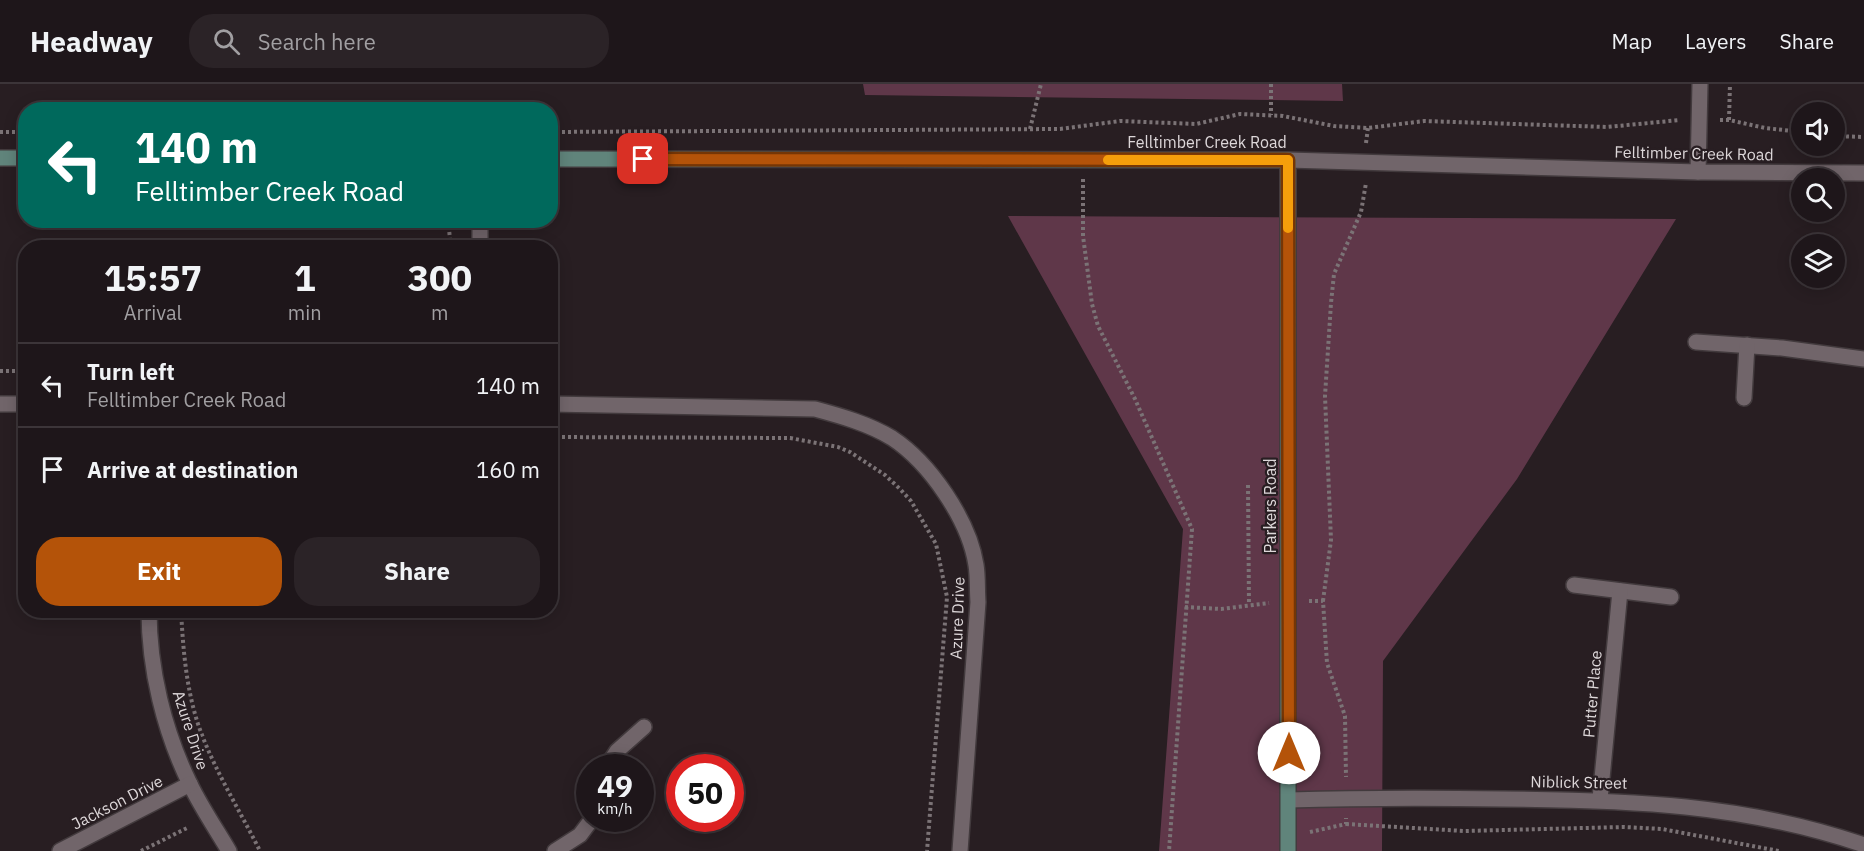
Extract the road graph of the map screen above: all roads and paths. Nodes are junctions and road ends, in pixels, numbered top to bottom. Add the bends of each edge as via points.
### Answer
1 (1041, 84) edge
2 (1271, 84) edge
3 (1700, 84) edge
4 (1730, 84) edge
5 (1271, 115) junction
6 (1729, 120) junction
7 (1699, 121) junction
8 (1079, 127) junction
9 (1368, 128) junction
10 (1030, 129) junction
11 (1791, 131) edge
12 (0, 132) edge
13 (18, 132) edge
14 (558, 132) edge
15 (1845, 136) edge
16 (1864, 137) edge
17 (0, 158) edge
18 (18, 158) edge
19 (558, 159) edge
20 (1082, 160) junction
21 (1288, 160) junction
22 (1365, 162) junction
23 (1698, 172) junction
24 (1864, 173) edge
25 (1695, 342) dead end
26 (1747, 345) junction
27 (1864, 359) edge
28 (0, 371) edge
29 (18, 371) edge
30 (1744, 398) dead end
31 (0, 404) edge
32 (18, 404) edge
33 (558, 404) edge
34 (558, 436) edge
35 (1248, 485) dead end
36 (1574, 585) dead end
37 (1620, 591) junction
38 (1671, 597) dead end
39 (1323, 601) dead end
40 (1249, 605) dead end
41 (150, 618) edge
42 (182, 618) edge
43 (644, 727) dead end
44 (615, 754) edge
45 (190, 784) junction
46 (1600, 799) junction
47 (1289, 800) junction
48 (1346, 824) dead end
49 (582, 832) edge
50 (1864, 845) edge
51 (60, 851) edge
52 (229, 851) edge
53 (260, 851) edge
54 (555, 851) edge
55 (927, 851) edge
56 (960, 851) edge
57 (1169, 851) edge
58 (1288, 851) edge
59 (1779, 851) edge

1 - 10 path
2 - 5 path
3 - 7 street
4 - 6 path
5 - 8 path via 1240,114 1196,124 1120,121
5 - 9 path
6 - 7 path
6 - 11 path
7 - 9 path via 1607,127 1424,121
7 - 23 street
8 - 10 path
8 - 20 path
9 - 22 path
10 - 14 path
12 - 13 path
15 - 16 path
17 - 18 main road
19 - 20 main road, Felltimber Creek Road
20 - 21 main road, Felltimber Creek Road
20 - 57 path via 1083,236 1098,326 1136,399 1192,529
21 - 22 street, Felltimber Creek Road
21 - 47 main road, Parkers Road
22 - 23 street, Felltimber Creek Road
22 - 39 path via 1366,190 1361,212 1340,256 1330,303 1325,396 1331,540
23 - 24 street, Felltimber Creek Road
25 - 26 street
26 - 27 street
26 - 30 street
28 - 29 path
31 - 32 street
33 - 56 street, Azure Drive via 815,409 891,438 934,476 963,526 976,564 978,602
34 - 55 path via 790,438 850,452 900,489 936,544 947,597
35 - 40 path
36 - 37 street
37 - 38 street
37 - 46 street, Putter Place
41 - 45 street, Azure Drive via 162,706
42 - 53 path via 197,722
43 - 44 street
45 - 51 street, Jackson Drive
45 - 52 street, Azure Drive
46 - 47 street, Niblick Street
46 - 50 street, Niblick Street via 1682,804 1776,821
47 - 58 main road, Parkers Road
48 - 59 path via 1464,831 1643,828
49 - 54 street

